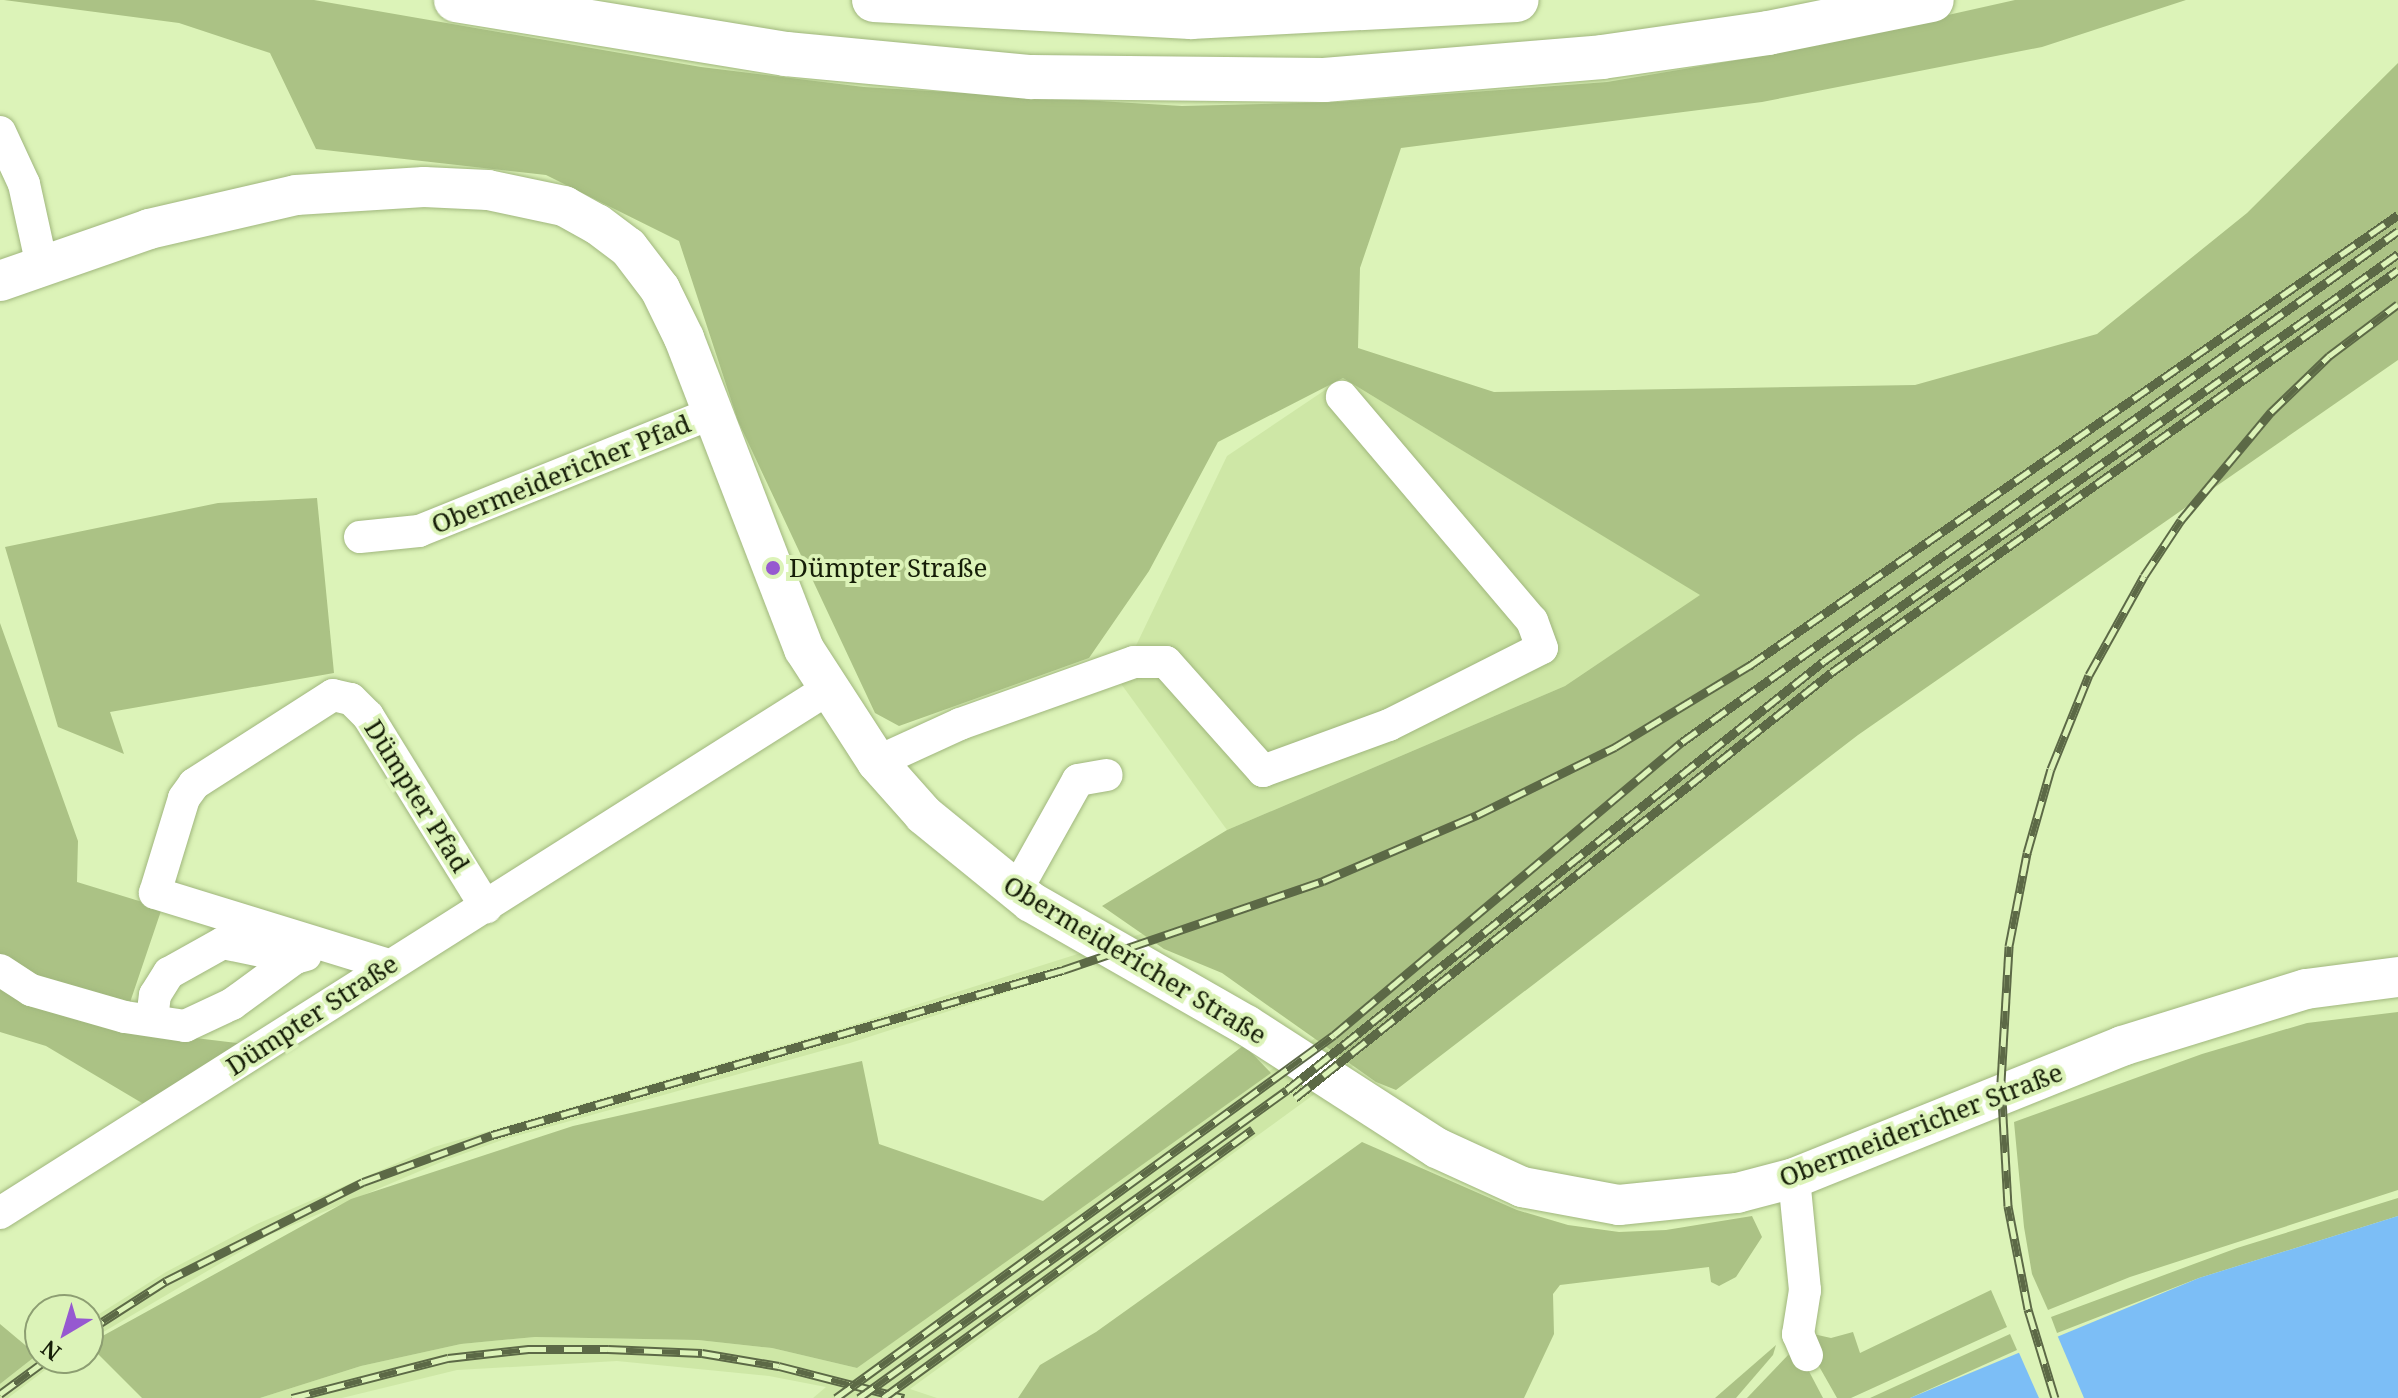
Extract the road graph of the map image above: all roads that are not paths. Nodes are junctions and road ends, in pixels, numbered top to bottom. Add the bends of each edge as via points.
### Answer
1 (456, 0) edge
2 (605, 0) edge
3 (874, 0) edge
4 (1517, 0) edge
5 (1820, 0) edge
6 (1932, 0) edge
7 (0, 132) edge
8 (42, 266) junction
9 (0, 281) edge
10 (1342, 397) dead end
11 (713, 413) junction
12 (360, 537) dead end
13 (828, 689) junction
14 (877, 762) junction
15 (1107, 775) dead end
16 (1016, 891) junction
17 (486, 907) junction
18 (332, 948) junction
19 (295, 958) junction
20 (389, 965) junction
21 (0, 970) edge
22 (2398, 977) edge
23 (152, 1019) junction
24 (1794, 1178) junction
25 (0, 1213) edge
26 (1807, 1355) dead end

1 - 6 highway via 786,54 1031,77 1308,80 1480,71 1602,57 1768,33
2 - 5 highway via 715,19 1033,52 1317,57 1479,50
3 - 4 highway via 1191,17
7 - 8 street via 24,184
8 - 9 main road, Obermeidericher Straße
8 - 11 main road, Obermeidericher Straße via 149,229 296,195 424,187 524,196 564,206 628,247 660,289
10 - 14 street via 1532,621 1542,648 1389,725 1263,771 1166,662 1134,662 960,724
11 - 12 street, Obermeidericher Pfad via 419,531
11 - 13 main road, Obermeidericher Straße via 804,649
13 - 14 main road, Obermeidericher Straße
13 - 17 street, Dümpter Straße
14 - 16 main road, Obermeidericher Straße via 924,815
15 - 16 street via 1078,780
16 - 24 main road, Obermeidericher Straße via 1246,1025 1437,1148 1522,1187 1569,1199 1634,1205 1737,1193
17 - 18 street, Dümpter Pfad via 368,716 351,699 333,695 194,784 184,798 155,893
17 - 20 street, Dümpter Straße
18 - 19 street
18 - 20 street
19 - 23 street via 209,1017 185,1026
19 - 23 street via 223,943 169,973 155,995
20 - 25 street, Dümpter Straße
21 - 23 street via 31,990 125,1017
22 - 24 main road, Obermeidericher Straße via 2306,989 2122,1046
24 - 26 street via 1805,1290 1798,1334

